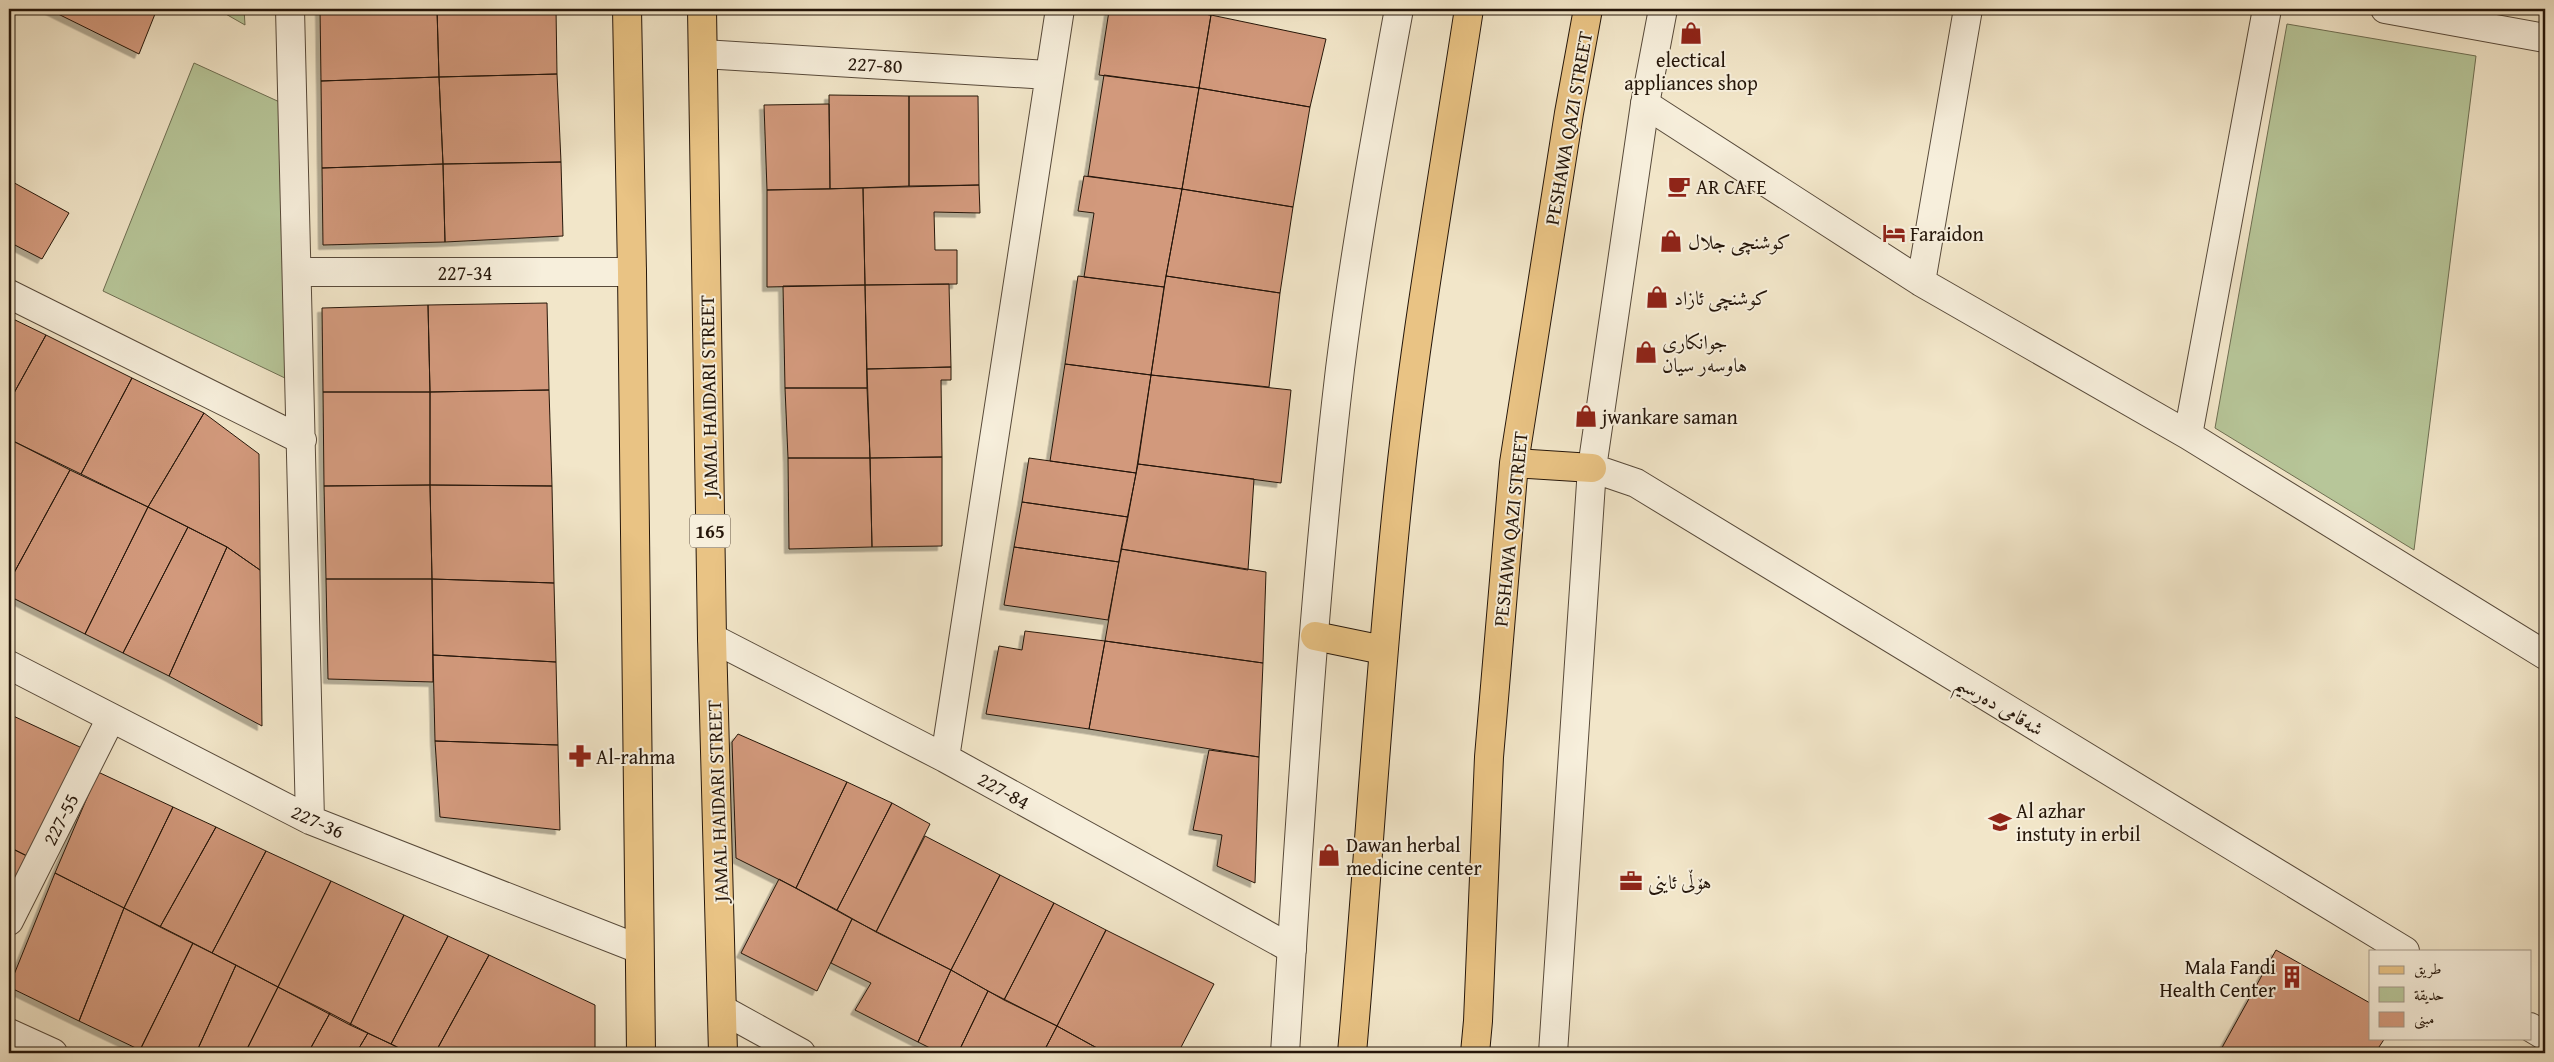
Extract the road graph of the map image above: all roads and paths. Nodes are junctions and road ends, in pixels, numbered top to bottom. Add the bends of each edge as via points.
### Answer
1 (290, 9) edge
2 (627, 9) edge
3 (702, 9) edge
4 (1060, 9) edge
5 (1399, 9) edge
6 (1469, 9) edge
7 (1588, 9) edge
8 (1663, 9) edge
9 (1968, 9) edge
10 (2267, 9) edge
11 (2386, 9) edge
12 (2545, 38) edge
13 (703, 54) junction
14 (1048, 75) junction
15 (1645, 104) junction
16 (298, 272) junction
17 (632, 272) junction
18 (1921, 282) junction
19 (9, 294) edge
20 (2188, 436) junction
21 (302, 440) junction
22 (1514, 463) junction
23 (1592, 468) junction
24 (1315, 636) junction
25 (712, 638) junction
26 (1383, 650) junction
27 (2545, 655) edge
28 (9, 665) edge
29 (111, 718) junction
30 (945, 758) junction
31 (310, 820) junction
32 (9, 921) edge
33 (1292, 949) junction
34 (639, 950) junction
35 (2402, 950) edge
36 (1356, 1008) junction
37 (722, 1010) junction
38 (1478, 1021) junction
39 (2532, 1028) edge
40 (9, 1033) edge
41 (2545, 1036) edge
42 (53, 1053) edge
43 (641, 1053) edge
44 (722, 1053) edge
45 (801, 1053) edge
46 (1285, 1053) edge
47 (1352, 1053) edge
48 (1374, 1053) edge
49 (1464, 1053) edge
50 (1475, 1053) edge
51 (1553, 1053) edge

1 - 16 street
2 - 17 main road
3 - 13 main road, JAMAL HAIDARI STREET / 165
4 - 14 street
5 - 24 street via 1366,192 1340,366
6 - 26 main road via 1424,297 1400,477
7 - 22 main road, PESHAWA QAZI STREET
8 - 15 street
9 - 18 street
10 - 20 street
11 - 12 street
13 - 14 street, 227-80
13 - 25 main road, JAMAL HAIDARI STREET / 165
14 - 30 street
15 - 18 street
15 - 23 street
16 - 17 street, 227-34
16 - 21 street
17 - 34 main road
18 - 20 street
19 - 21 street
20 - 27 street
21 - 31 street
22 - 23 main road
22 - 38 main road, PESHAWA QAZI STREET via 1488,757
23 - 35 street, شەقامی دەرسیم via 1636,483
23 - 51 street
24 - 26 main road
24 - 33 street
25 - 30 street, 227-84
25 - 37 main road, JAMAL HAIDARI STREET / 165
26 - 36 main road
28 - 29 street, 227-36
29 - 31 street, 227-36
29 - 32 street, 227-55
30 - 33 street, 227-84
31 - 34 street, 227-36
33 - 46 street
34 - 43 main road
36 - 47 main road
36 - 48 main road via 1359,1029
37 - 44 main road, JAMAL HAIDARI STREET / 165
37 - 45 street
38 - 49 main road via 1474,1039
38 - 50 main road, PESHAWA QAZI STREET
39 - 41 street
40 - 42 street

